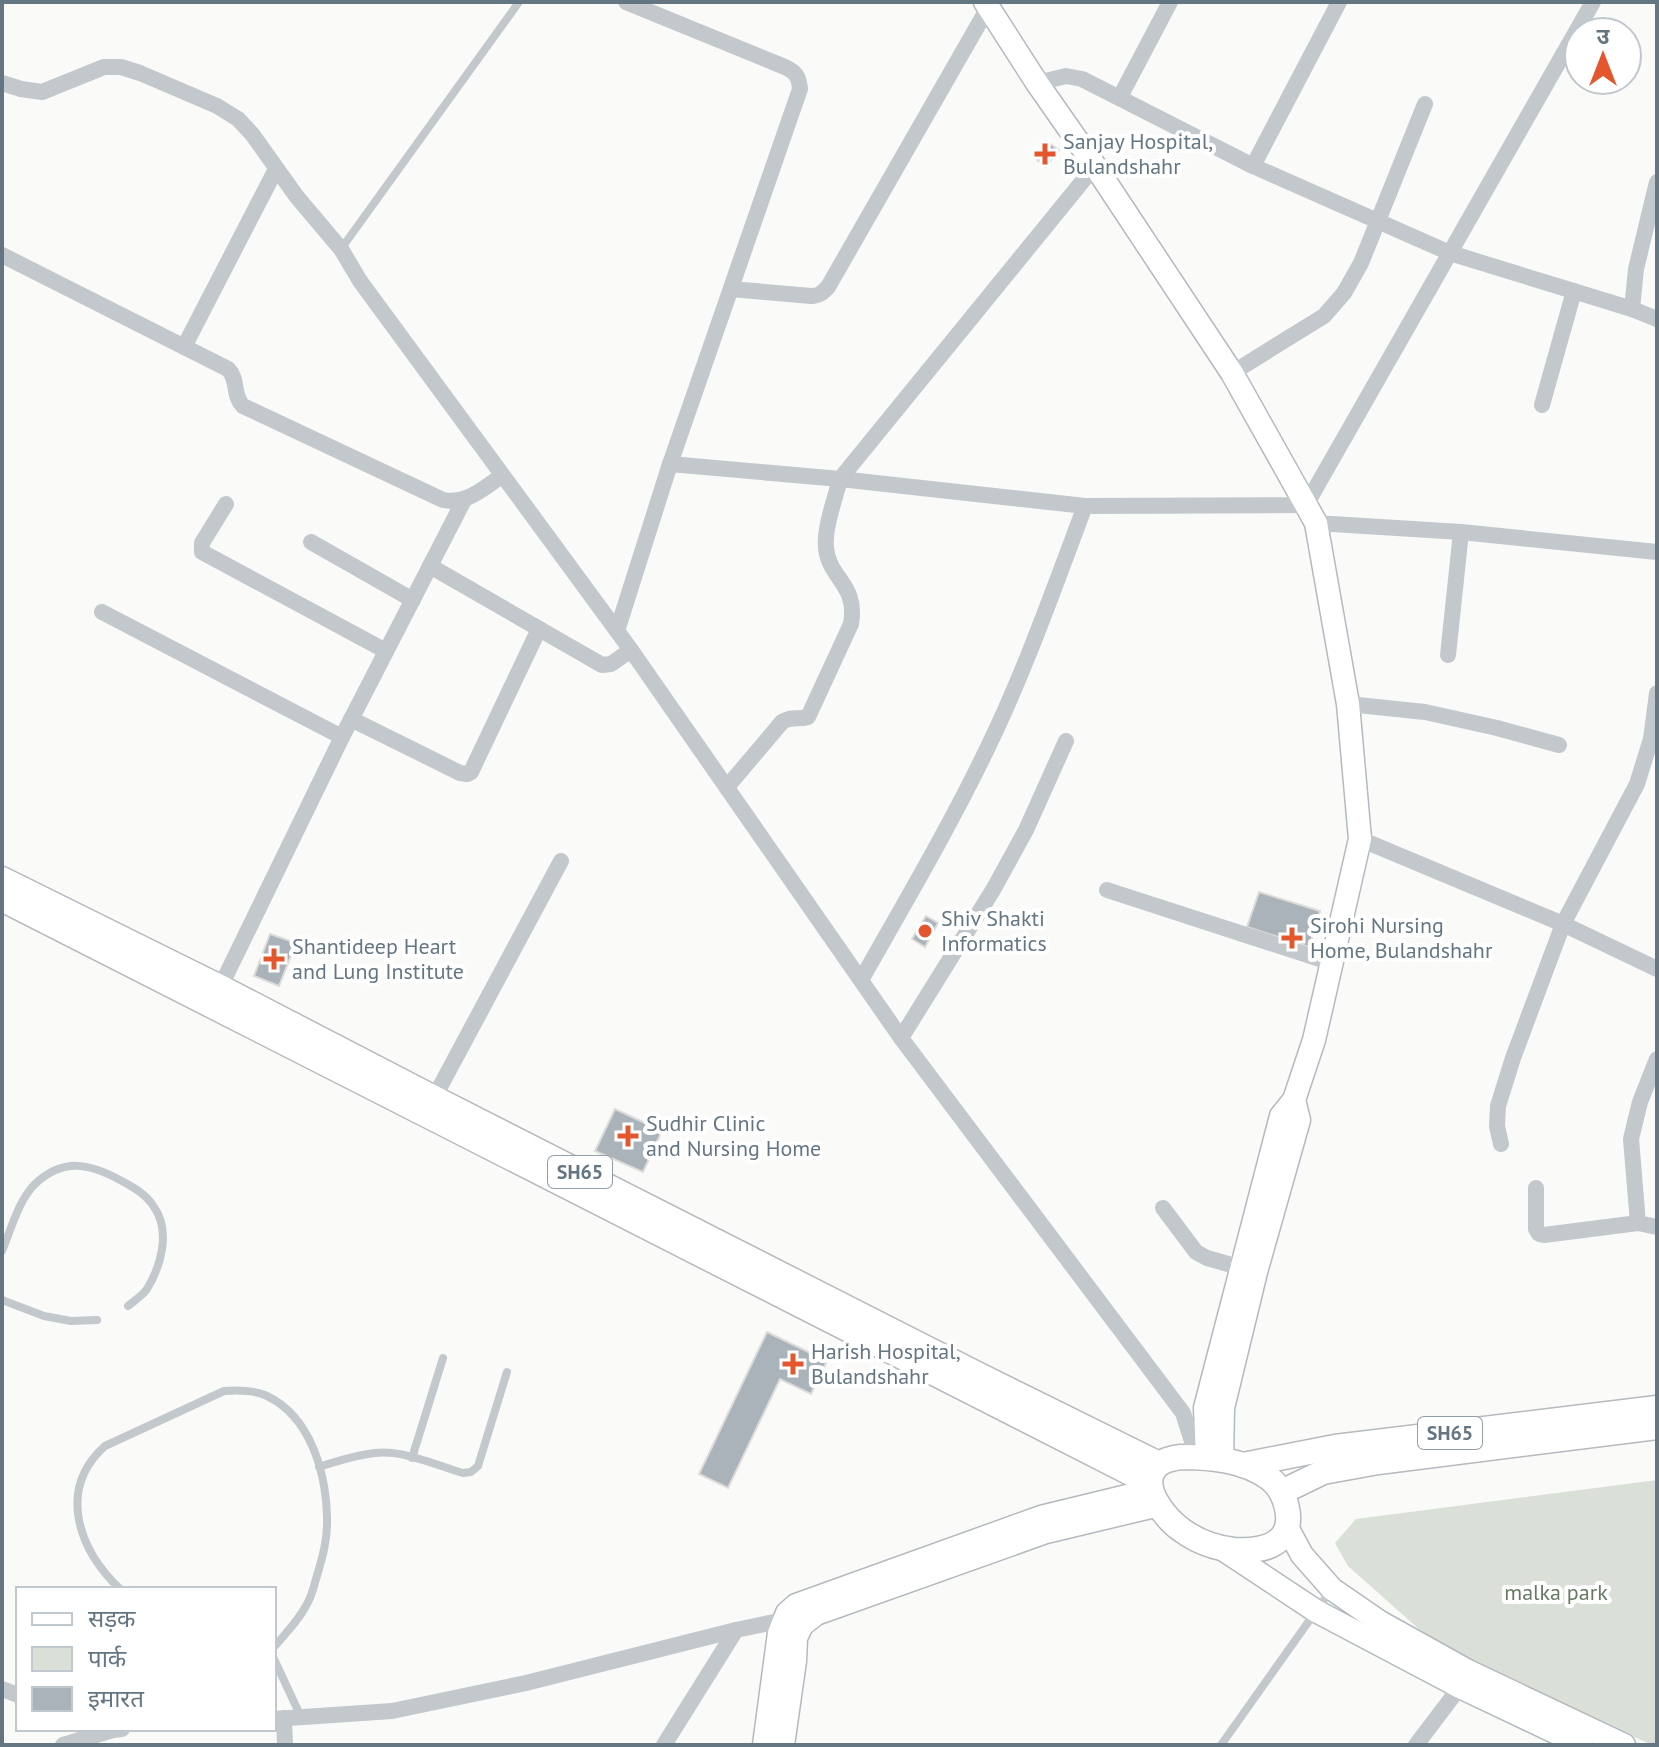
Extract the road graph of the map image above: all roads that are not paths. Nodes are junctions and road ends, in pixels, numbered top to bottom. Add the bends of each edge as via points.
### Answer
1 (519, 2) edge
2 (626, 2) edge
3 (1170, 2) edge
4 (1339, 2) edge
5 (1593, 2) edge
6 (987, 4) edge
7 (2, 83) edge
8 (1037, 83) junction
9 (1120, 97) junction
10 (1425, 104) dead end
11 (1095, 166) junction
12 (1253, 166) junction
13 (276, 169) junction
14 (1656, 190) edge
15 (1378, 221) junction
16 (341, 249) junction
17 (1450, 253) junction
18 (2, 255) edge
19 (731, 289) junction
20 (1574, 291) junction
21 (1632, 309) junction
22 (1657, 319) edge
23 (184, 347) junction
24 (1232, 373) junction
25 (1542, 405) dead end
26 (670, 464) junction
27 (502, 476) junction
28 (840, 479) junction
29 (464, 500) junction
30 (226, 504) dead end
31 (1085, 506) junction
32 (1311, 514) junction
33 (1461, 532) junction
34 (311, 542) dead end
35 (1657, 552) edge
36 (430, 566) junction
37 (413, 600) junction
38 (102, 612) dead end
39 (539, 629) junction
40 (617, 631) junction
41 (631, 650) junction
42 (386, 651) junction
43 (1448, 655) dead end
44 (1657, 693) edge
45 (1348, 704) junction
46 (351, 719) junction
47 (342, 737) junction
48 (1066, 741) dead end
49 (1559, 745) dead end
50 (727, 787) junction
51 (1360, 839) junction
52 (561, 861) dead end
53 (2, 879) edge
54 (1107, 890) dead end
55 (2, 899) edge
56 (1563, 924) junction
57 (1332, 963) junction
58 (1657, 969) edge
59 (861, 980) junction
60 (216, 996) junction
61 (901, 1038) junction
62 (1657, 1059) edge
63 (434, 1098) junction
64 (1294, 1100) junction
65 (1501, 1144) dead end
66 (1536, 1188) dead end
67 (1163, 1208) dead end
68 (1638, 1223) junction
69 (1657, 1227) edge
70 (2, 1251) edge
71 (1242, 1268) junction
72 (2, 1300) edge
73 (128, 1306) dead end
74 (97, 1320) dead end
75 (443, 1358) dead end
76 (507, 1372) dead end
77 (1657, 1408) edge
78 (1657, 1427) edge
79 (412, 1458) junction
80 (1217, 1460) junction
81 (319, 1467) junction
82 (1155, 1486) junction
83 (1282, 1492) junction
84 (1287, 1527) junction
85 (1221, 1548) junction
86 (118, 1587) edge
87 (1332, 1589) junction
88 (1316, 1611) junction
89 (793, 1624) junction
90 (736, 1630) junction
91 (276, 1645) edge
92 (276, 1668) edge
93 (1460, 1687) junction
94 (287, 1718) edge
95 (106, 1731) edge
96 (63, 1745) edge
97 (285, 1745) edge
98 (664, 1745) edge
99 (764, 1745) edge
100 (783, 1745) edge
101 (1221, 1745) edge
102 (1416, 1745) edge
103 (1582, 1745) edge
104 (1624, 1745) edge

1 - 16 lane
2 - 19 street via 785,67 800,79
3 - 9 street
4 - 12 street
5 - 17 street
6 - 8 street
6 - 19 street via 822,293
7 - 13 street via 42,92 104,67 121,67 238,119
8 - 9 street via 1066,76
8 - 11 street
9 - 12 street
10 - 15 street
11 - 24 street
11 - 28 street
12 - 15 street
13 - 16 street
13 - 23 street
14 - 21 street
15 - 17 street
15 - 24 street via 1344,293 1324,316
16 - 27 street
17 - 20 street
17 - 32 street
18 - 23 street
19 - 26 street
20 - 21 street
20 - 25 street
21 - 22 street
23 - 29 street via 233,374 237,401 243,406 443,500
24 - 32 street
26 - 28 street
26 - 40 street
27 - 29 street
27 - 40 street
28 - 31 street
28 - 50 street via 826,550 852,600 851,624 808,717 782,722
29 - 36 street
30 - 42 street via 202,543 206,555
31 - 32 street
31 - 59 street via 987,749
32 - 33 street
32 - 45 street
33 - 35 street
33 - 43 street
34 - 37 street
36 - 37 street
36 - 39 street
37 - 42 street
38 - 47 street
39 - 41 street via 602,665
39 - 46 street via 467,774
40 - 41 street
41 - 50 street
42 - 46 street
44 - 56 street via 1651,739 1637,784
45 - 49 street via 1425,712
45 - 51 street
46 - 47 street
47 - 60 street
48 - 61 street via 993,890
50 - 59 street
51 - 56 street
51 - 57 street
52 - 63 street
53 - 60 main road, SH65
54 - 57 street
55 - 60 main road, SH65
56 - 58 street
56 - 65 street via 1503,1087 1497,1126
57 - 64 street
59 - 61 street
60 - 63 main road, SH65
60 - 82 main road, SH65 via 425,1116
61 - 80 street
62 - 68 street via 1631,1139
63 - 82 main road, SH65 via 963,1367
64 - 71 street via 1281,1116
64 - 80 street via 1299,1120 1223,1408
66 - 68 street via 1539,1234
67 - 71 street via 1196,1252
68 - 69 street
70 - 73 lane via 34,1185 78,1164 102,1170 137,1189 155,1207 162,1227 157,1266 146,1291
71 - 80 street via 1205,1408
72 - 74 lane via 44,1316
75 - 79 lane
76 - 79 lane via 478,1466 463,1473
77 - 80 main road, SH65
78 - 83 main road, SH65 via 1378,1462 1323,1472
79 - 81 lane via 374,1453
80 - 82 main road, SH65 via 1181,1457
80 - 83 main road via 1270,1479
81 - 86 lane via 310,1440 290,1412 266,1396 241,1390 224,1391 105,1446 85,1470 77,1507 83,1536 104,1574
81 - 91 lane via 327,1520 323,1556 309,1601
82 - 85 main road, SH65 via 1165,1516 1202,1542
82 - 89 street via 1046,1532
83 - 84 main road
84 - 85 main road, SH65 via 1271,1545
84 - 87 street via 1302,1555
85 - 88 street
87 - 88 lane
87 - 104 street via 1468,1671
88 - 93 street
88 - 101 lane
89 - 90 street
89 - 99 street via 779,1633
89 - 100 street via 795,1661
90 - 94 street via 392,1711
90 - 98 street
92 - 94 lane
93 - 102 street
93 - 103 street
94 - 97 street
95 - 96 street

